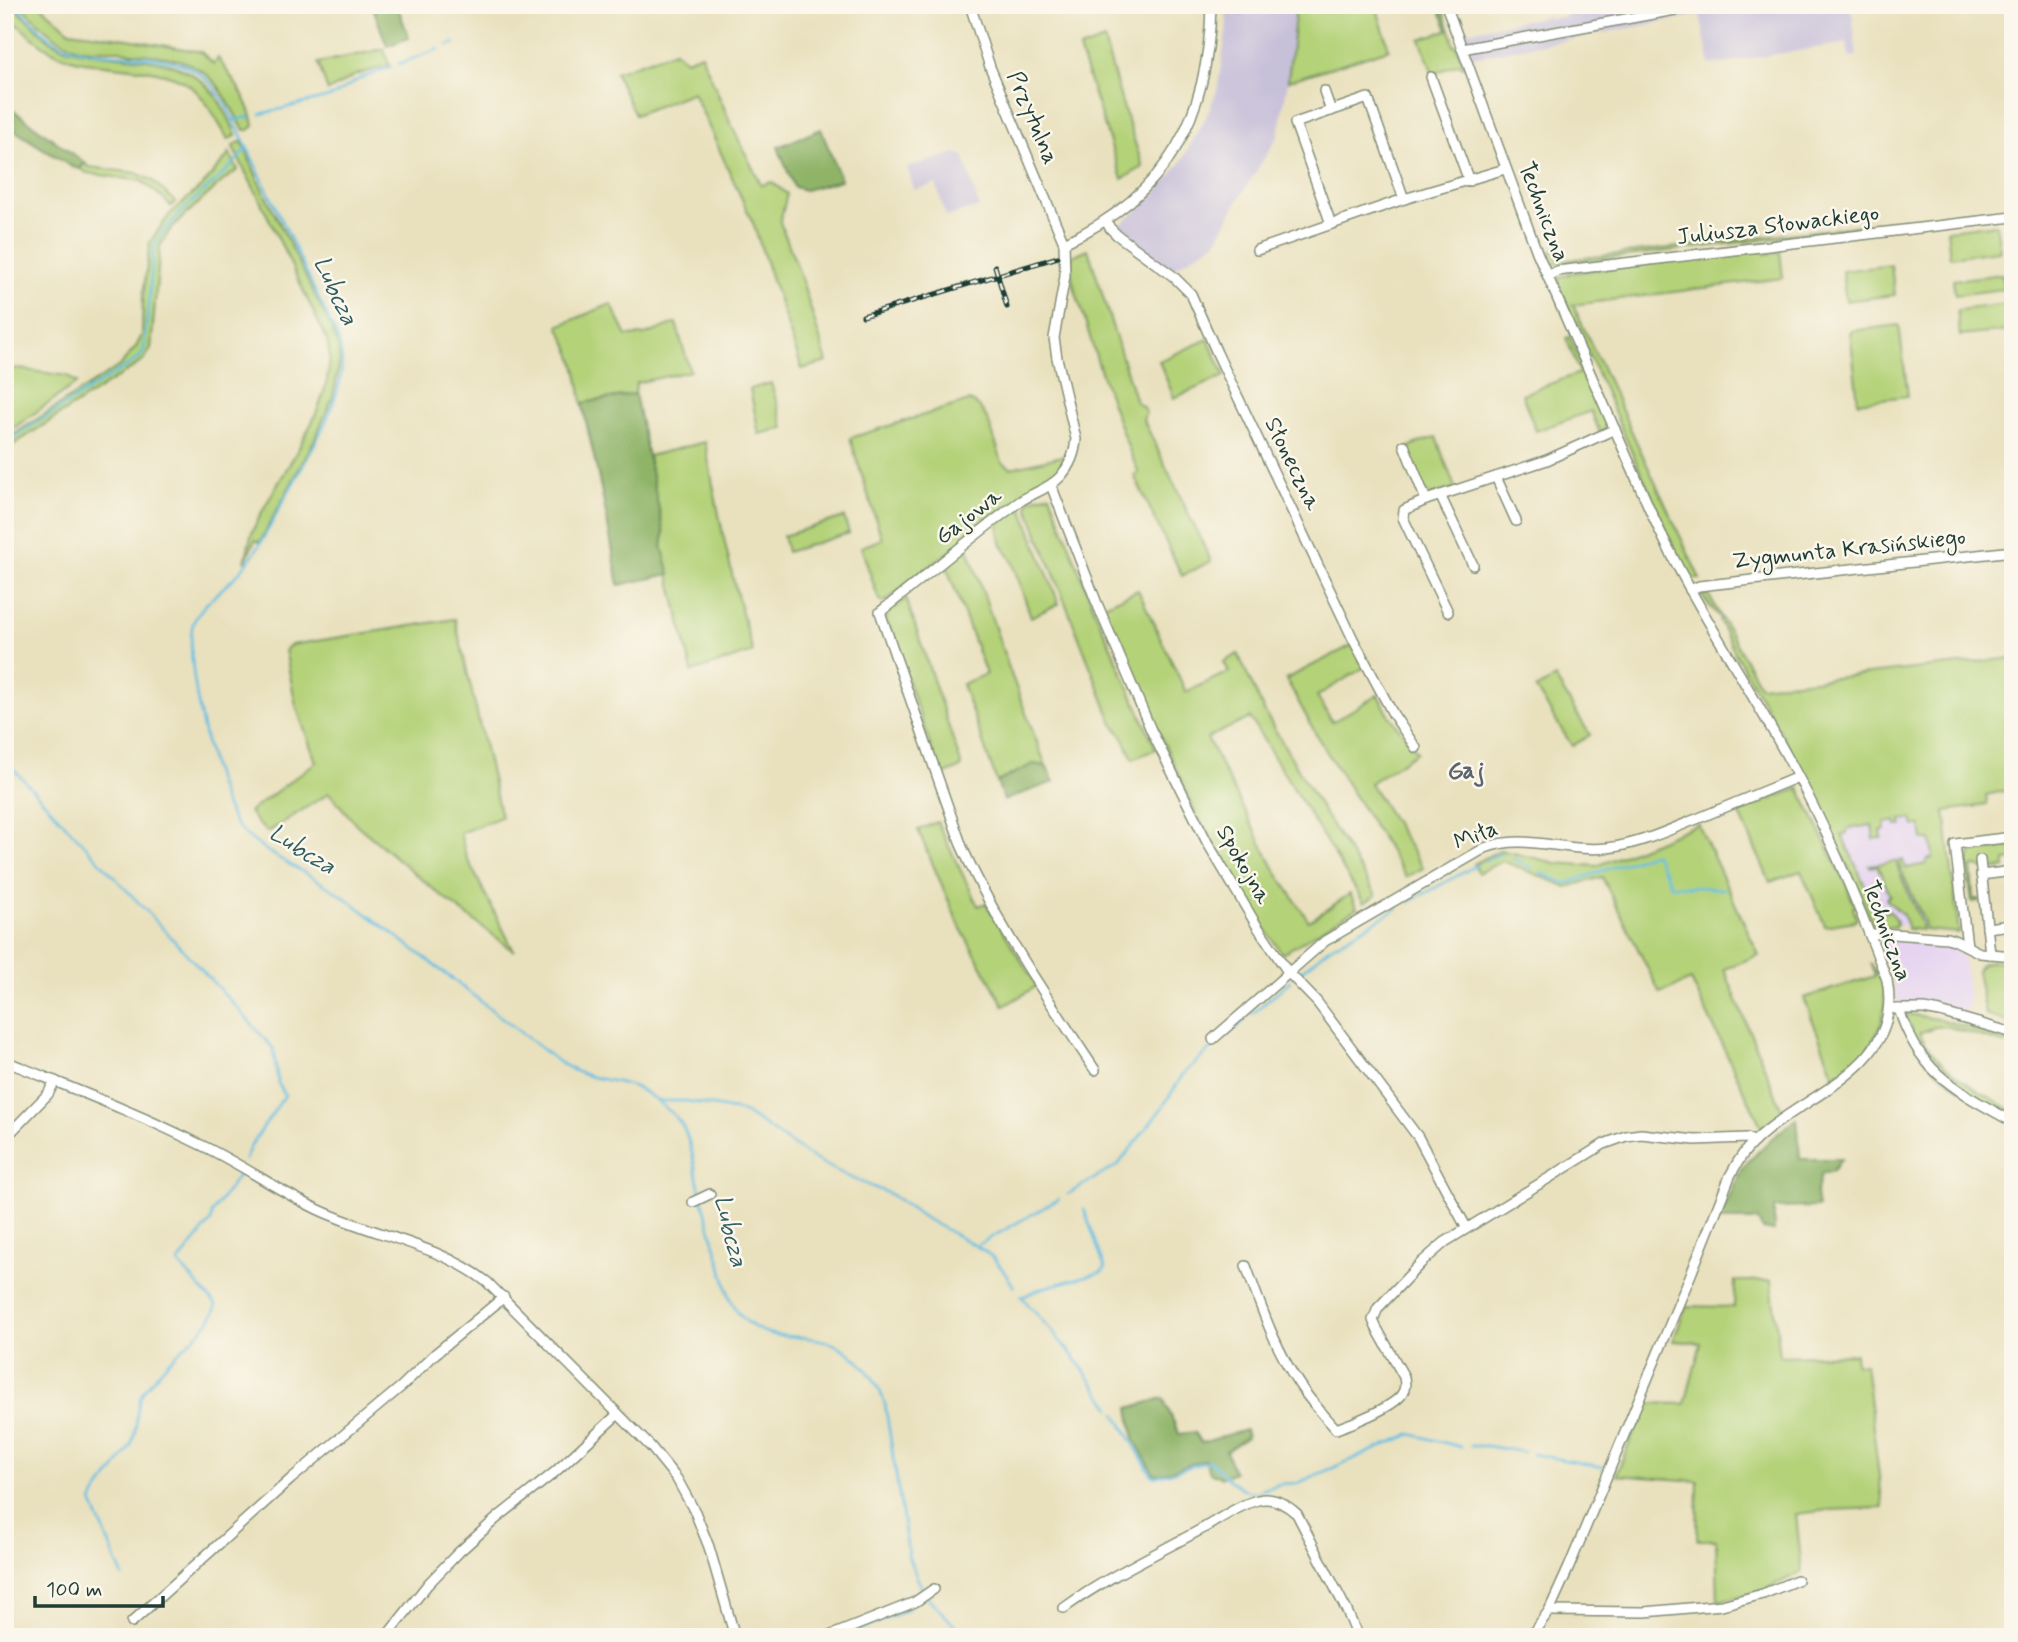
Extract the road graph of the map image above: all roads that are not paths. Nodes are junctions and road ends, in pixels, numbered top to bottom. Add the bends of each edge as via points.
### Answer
1 (970, 5) edge
2 (1211, 5) edge
3 (1446, 5) edge
4 (1702, 5) edge
5 (1462, 49) junction
6 (1431, 77) dead end
7 (1324, 91) dead end
8 (1331, 111) junction
9 (1506, 169) junction
10 (1469, 181) junction
11 (1404, 199) junction
12 (2013, 217) edge
13 (1106, 221) junction
14 (1331, 224) junction
15 (1064, 243) junction
16 (1256, 250) dead end
17 (1548, 276) junction
18 (1615, 429) junction
19 (1405, 445) dead end
20 (1496, 477) junction
21 (1051, 485) junction
22 (1440, 495) junction
23 (1426, 500) junction
24 (1516, 521) dead end
25 (2013, 551) edge
26 (1473, 565) dead end
27 (1690, 590) junction
28 (1448, 612) dead end
29 (1416, 748) dead end
30 (1798, 778) junction
31 (2013, 837) edge
32 (1980, 860) dead end
33 (2005, 872) dead end
34 (1982, 875) junction
35 (2003, 926) dead end
36 (1987, 928) junction
37 (1870, 934) junction
38 (1967, 946) junction
39 (1990, 954) junction
40 (2013, 956) edge
41 (1288, 972) junction
42 (1894, 1008) junction
43 (2013, 1032) edge
44 (1213, 1039) dead end
45 (5, 1061) edge
46 (1095, 1070) dead end
47 (55, 1082) junction
48 (2013, 1122) edge
49 (5, 1138) edge
50 (1754, 1142) junction
51 (710, 1194) dead end
52 (693, 1202) dead end
53 (1466, 1227) junction
54 (1246, 1266) dead end
55 (503, 1297) junction
56 (618, 1414) junction
57 (1797, 1580) dead end
58 (934, 1589) dead end
59 (1064, 1608) dead end
60 (1549, 1611) junction
61 (132, 1622) dead end
62 (386, 1637) edge
63 (735, 1637) edge
64 (827, 1637) edge
65 (1358, 1637) edge
66 (1530, 1637) edge

1 - 15 street, Przytulna via 990,67
2 - 13 street via 1206,70 1176,150 1150,183
3 - 5 street, Techniczna
4 - 5 street
5 - 9 street, Techniczna
6 - 10 street
7 - 8 street
8 - 11 street via 1368,98
8 - 14 street via 1295,123
9 - 10 street
9 - 17 street, Techniczna
10 - 11 street
11 - 14 street
12 - 17 street, Juliusza Słowackiego via 1557,271
13 - 15 street
13 - 29 street, Słoneczna via 1191,294 1353,639
14 - 16 street
15 - 21 street, Gajowa via 1065,276 1054,338 1076,439 1071,462
17 - 18 street, Techniczna
18 - 20 street
18 - 27 street, Techniczna
19 - 23 street
20 - 22 street
20 - 24 street
21 - 41 street, Spokojna via 1151,730 1236,892
21 - 46 street, Gajowa via 1021,500 880,612 973,872
22 - 23 street
22 - 26 street
23 - 28 street via 1402,513
25 - 27 street, Zygmunta Krasińskiego
27 - 30 street, Techniczna
30 - 37 street, Techniczna
30 - 41 street, Miła via 1629,845 1591,849 1519,841 1494,844 1325,941
31 - 38 street via 1955,844
32 - 34 street
33 - 34 street
34 - 36 street
35 - 36 street
36 - 39 street
37 - 38 street via 1947,938
37 - 42 street, Techniczna
38 - 39 street
39 - 40 street
41 - 44 street, Miła
41 - 53 street, Spokojna via 1317,1002 1418,1137
42 - 43 street via 1940,1012
42 - 48 street, Techniczna via 1917,1052 1934,1072
42 - 50 street, Techniczna via 1867,1058
45 - 47 street
47 - 49 street
47 - 55 street via 179,1134 355,1226 443,1255 476,1273
50 - 53 street via 1747,1138 1626,1136 1604,1144
50 - 60 street, Techniczna via 1730,1177
51 - 52 street
53 - 54 street via 1421,1263 1374,1316 1404,1377 1403,1392 1355,1423 1336,1429 1292,1371
55 - 56 street
55 - 61 street
56 - 62 street via 459,1552
56 - 63 street via 664,1462 687,1496 709,1546
57 - 60 street via 1721,1605 1645,1612
58 - 64 street
59 - 65 street via 1103,1581 1241,1507 1269,1499 1297,1514
60 - 66 street, Techniczna

